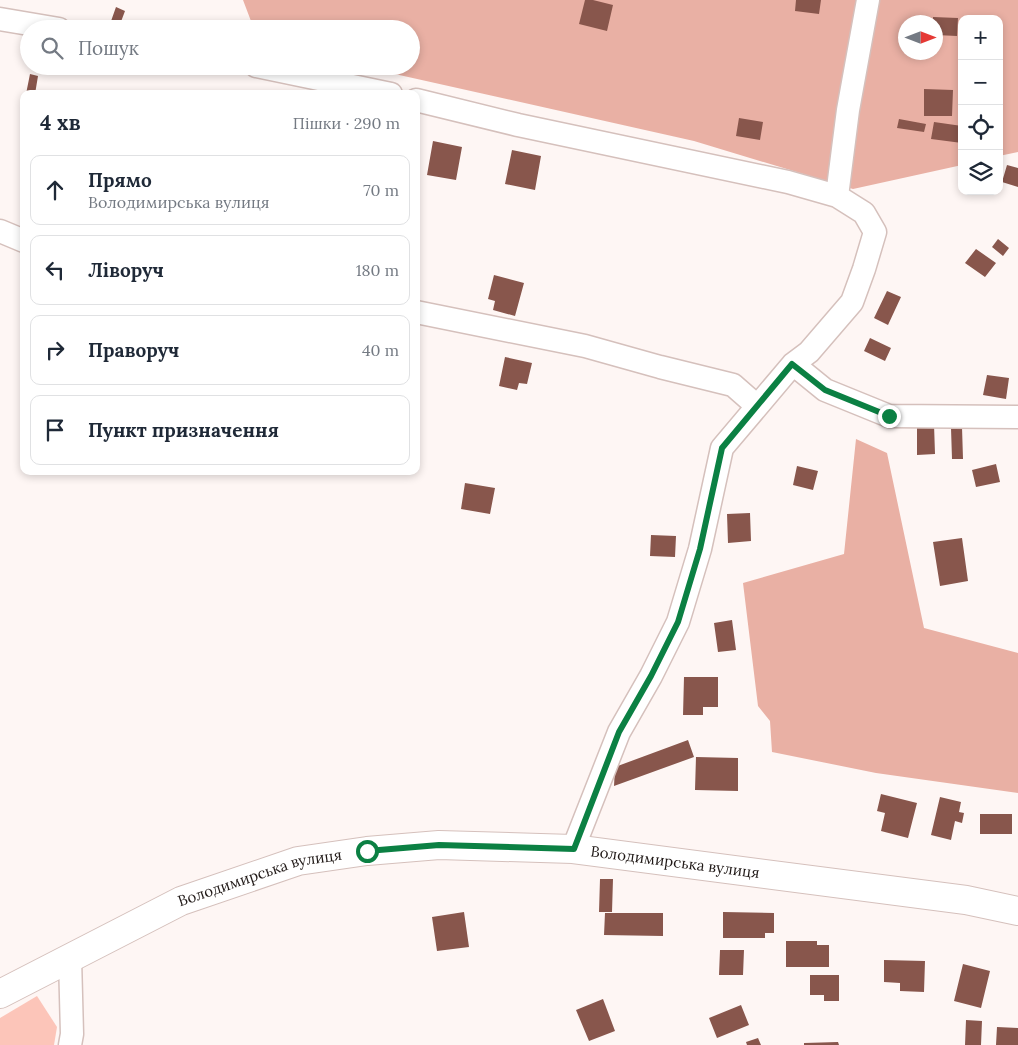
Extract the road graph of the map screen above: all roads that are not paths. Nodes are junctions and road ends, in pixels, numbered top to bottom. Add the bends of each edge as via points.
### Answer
1 (868, 0) edge
2 (0, 19) edge
3 (20, 22) edge
4 (299, 75) edge
5 (372, 90) edge
6 (420, 101) edge
7 (837, 196) junction
8 (0, 231) edge
9 (20, 239) edge
10 (420, 313) edge
11 (792, 364) junction
12 (757, 406) junction
13 (1018, 418) edge
14 (574, 849) junction
15 (1018, 911) edge
16 (70, 958) junction
17 (0, 994) edge
18 (70, 1045) edge

1 - 7 street via 848,110
2 - 3 street
4 - 5 street
6 - 7 street via 788,182
7 - 11 street via 864,213 875,232 852,302 809,352
8 - 9 street
10 - 12 street via 585,346 733,385
11 - 12 street
11 - 13 street via 825,390 889,416
12 - 14 street via 722,448 700,549 678,622 619,732
14 - 15 main road, Володимирська вулиця via 956,899
14 - 16 main road, Володимирська вулиця via 439,845 298,861 181,902
16 - 17 main road, Володимирська вулиця
16 - 18 street

